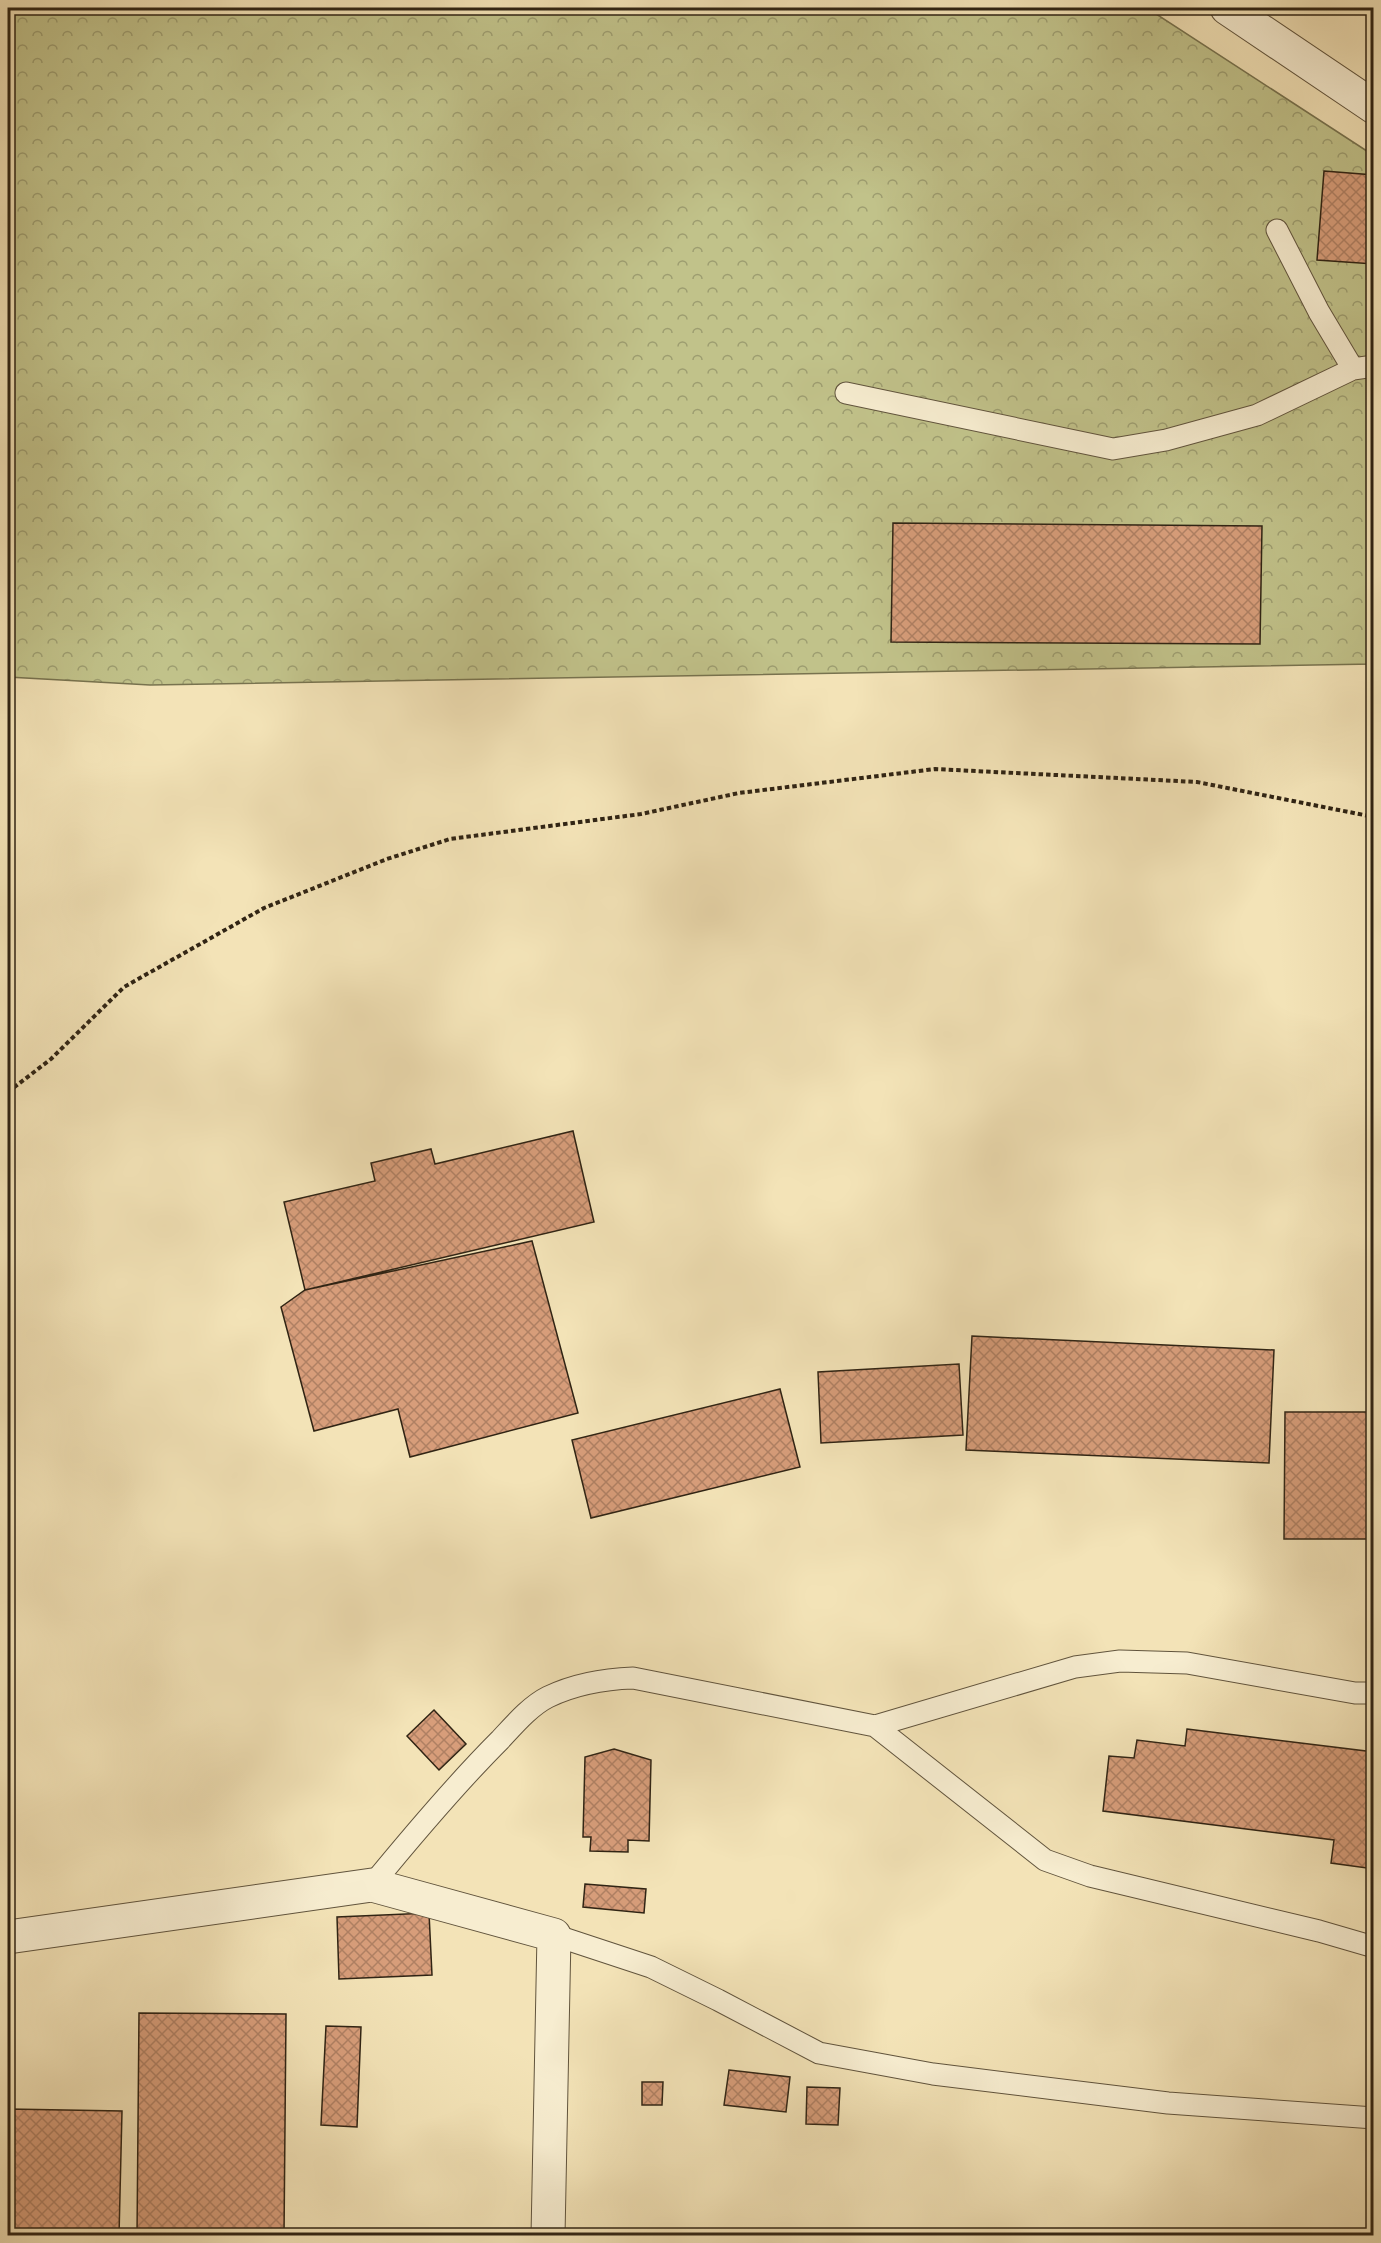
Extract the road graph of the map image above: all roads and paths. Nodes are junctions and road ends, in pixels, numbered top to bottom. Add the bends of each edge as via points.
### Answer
1 (1227, 8) edge
2 (1374, 107) edge
3 (1277, 230) dead end
4 (1364, 368) edge
5 (846, 393) dead end
6 (1374, 817) edge
7 (8, 1092) edge
8 (1374, 1693) edge
9 (875, 1726) junction
10 (372, 1885) junction
11 (554, 1935) junction
12 (8, 1937) edge
13 (1374, 1947) edge
14 (1374, 2118) edge
15 (548, 2235) edge

1 - 2 street
3 - 4 lane via 1319,312
4 - 5 lane via 1257,415 1166,440 1113,448
6 - 7 path via 1197,782 934,769 739,793 641,814 450,839 387,859 264,908 124,987 51,1059
8 - 9 lane via 1188,1663 1120,1661 1075,1667
9 - 10 lane via 633,1678 608,1678 577,1685 546,1698 519,1720 460,1780
9 - 13 lane via 1045,1860 1090,1876
10 - 11 street
10 - 12 street
11 - 14 lane via 651,1967 819,2053 933,2074 1168,2103
11 - 15 street

